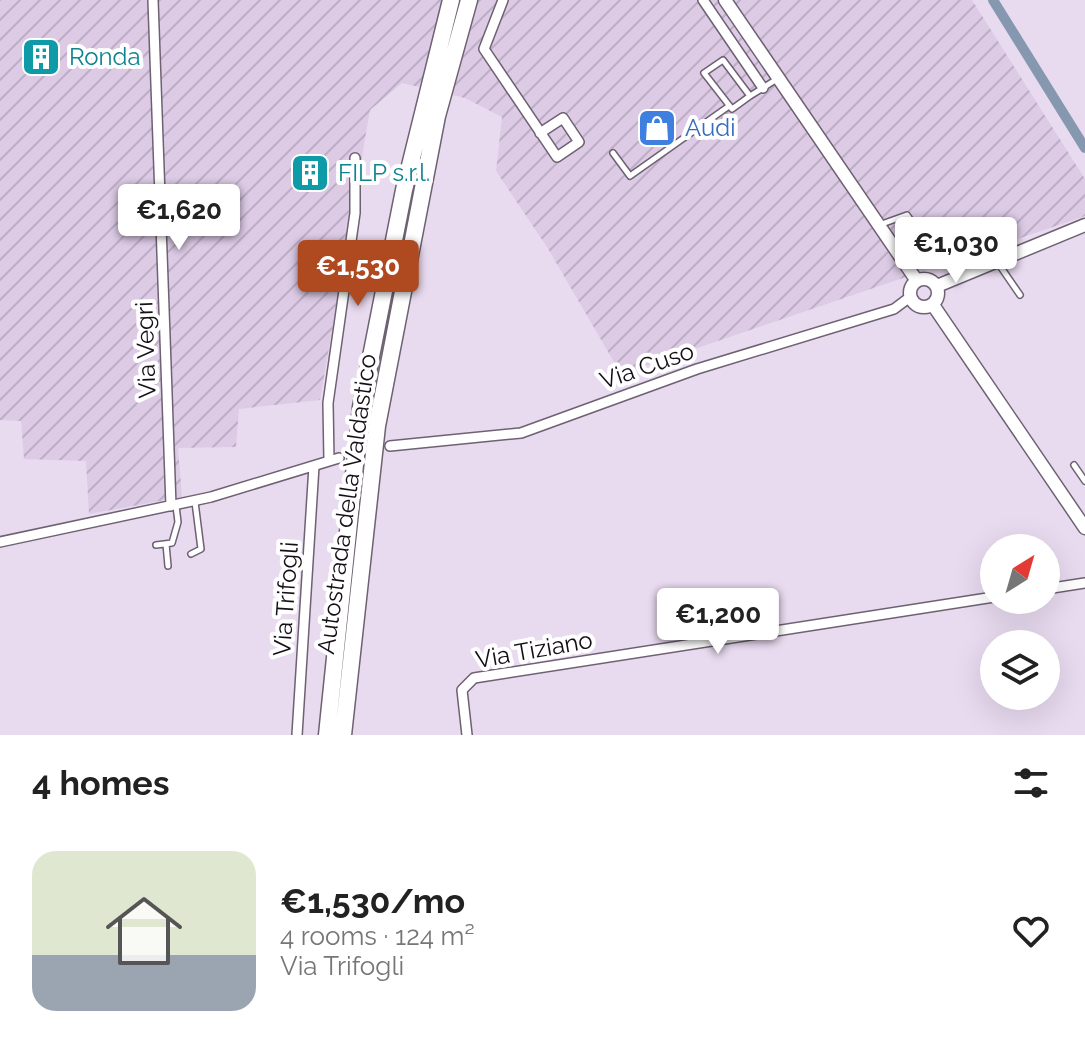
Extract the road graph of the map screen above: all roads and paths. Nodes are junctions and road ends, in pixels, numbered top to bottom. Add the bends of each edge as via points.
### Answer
1 (153, 0) edge
2 (451, 0) edge
3 (469, 0) edge
4 (503, 0) edge
5 (703, 0) edge
6 (725, 0) edge
7 (778, 78) junction
8 (763, 88) junction
9 (750, 96) junction
10 (729, 106) junction
11 (430, 113) junction
12 (540, 133) dead end
13 (613, 153) dead end
14 (355, 158) dead end
15 (878, 225) junction
16 (1085, 225) edge
17 (1016, 254) junction
18 (998, 262) junction
19 (917, 281) junction
20 (937, 286) junction
21 (1020, 295) dead end
22 (910, 297) junction
23 (933, 305) junction
24 (390, 446) dead end
25 (1074, 465) dead end
26 (314, 466) junction
27 (1085, 481) edge
28 (195, 501) junction
29 (174, 505) junction
30 (1085, 528) edge
31 (0, 542) edge
32 (166, 544) junction
33 (156, 545) dead end
34 (191, 554) dead end
35 (168, 566) dead end
36 (1085, 583) edge
37 (1060, 587) edge
38 (980, 599) edge
39 (297, 735) edge
40 (327, 735) edge
41 (343, 735) edge
42 (467, 735) edge

1 - 29 street, Via Vegri
2 - 11 highway, Autostrada della Valdastico
3 - 11 highway, Autostrada della Valdastico
4 - 12 street via 484,49
5 - 8 street
6 - 7 main road
7 - 8 lane
7 - 15 main road
8 - 9 lane
9 - 10 lane
9 - 10 lane via 723,60 704,73
10 - 13 lane via 630,176
11 - 40 highway, Autostrada della Valdastico via 361,407
11 - 41 highway, Autostrada della Valdastico via 377,426
14 - 26 street via 355,213 328,403 334,459
15 - 17 lane via 907,215 936,256 960,256 989,238 997,245 1007,244
15 - 19 main road
16 - 17 main road
17 - 18 main road
18 - 20 main road
18 - 21 lane
19 - 20 main road via 930,280
19 - 22 main road
20 - 23 main road
22 - 23 main road via 920,307
22 - 24 street, Via Cuso via 894,309 697,369 521,433
23 - 30 main road
25 - 27 lane
26 - 28 street
26 - 39 street, Via Trifogli
28 - 29 street
28 - 34 lane via 201,549
29 - 31 street
29 - 32 lane via 176,533
32 - 33 lane
32 - 35 lane
36 - 37 street
38 - 42 street, Via Tiziano via 474,678 462,690

